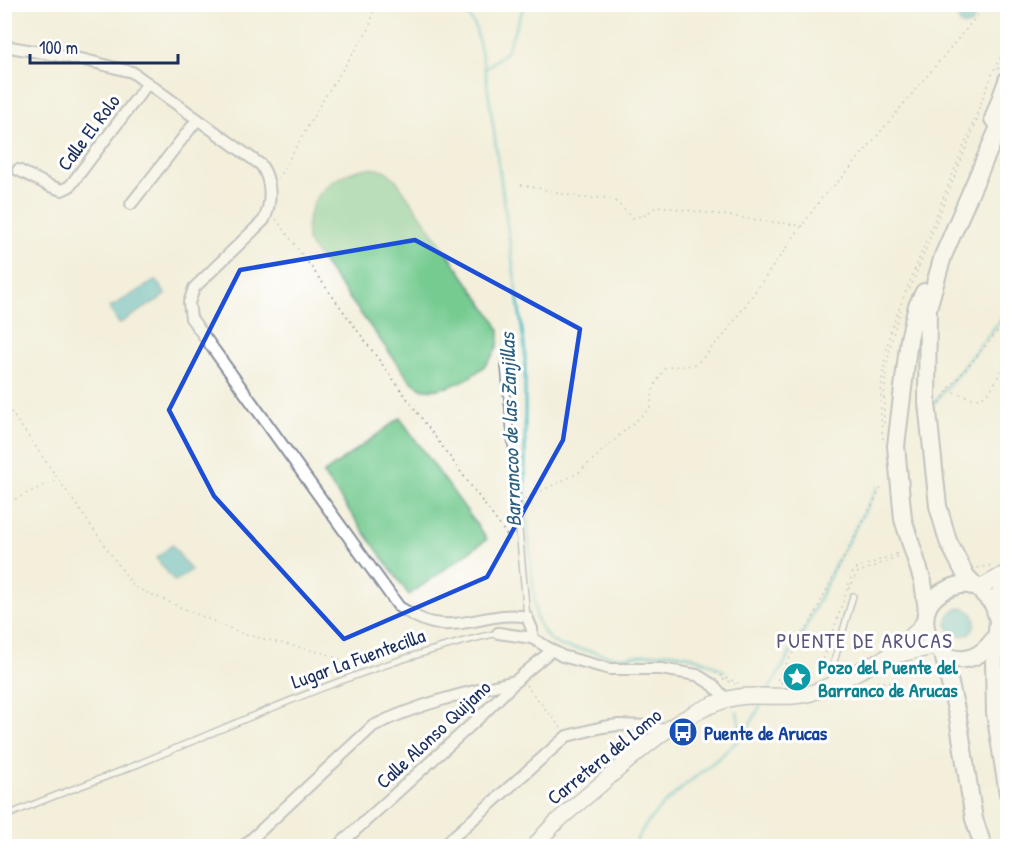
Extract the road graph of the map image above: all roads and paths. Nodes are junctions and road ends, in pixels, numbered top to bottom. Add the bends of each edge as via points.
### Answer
1 (372, 4) edge
2 (987, 4) edge
3 (1008, 44) edge
4 (4, 46) edge
5 (1008, 78) edge
6 (148, 83) junction
7 (1008, 106) edge
8 (197, 120) junction
9 (18, 170) dead end
10 (975, 181) junction
11 (521, 185) dead end
12 (269, 195) junction
13 (131, 204) dead end
14 (269, 208) junction
15 (803, 226) junction
16 (943, 256) junction
17 (1008, 319) edge
18 (1008, 356) edge
19 (504, 365) dead end
20 (948, 390) junction
21 (4, 402) edge
22 (939, 406) dead end
23 (884, 447) dead end
24 (58, 479) junction
25 (881, 488) dead end
26 (516, 502) junction
27 (4, 504) edge
28 (900, 552) dead end
29 (520, 554) junction
30 (904, 554) dead end
31 (1004, 567) edge
32 (976, 568) dead end
33 (1008, 579) edge
34 (977, 588) junction
35 (853, 596) dead end
36 (993, 604) junction
37 (926, 615) junction
38 (527, 617) junction
39 (498, 633) joint
40 (996, 636) junction
41 (532, 638) junction
42 (552, 650) junction
43 (939, 651) junction
44 (881, 660) junction
45 (368, 671) junction
46 (707, 671) dead end
47 (713, 672) dead end
48 (518, 679) junction
49 (835, 684) junction
50 (784, 687) dead end
51 (738, 693) junction
52 (665, 731) junction
53 (567, 736) junction
54 (1008, 794) edge
55 (4, 817) edge
56 (539, 841) edge
57 (244, 846) edge
58 (338, 846) edge
59 (443, 846) edge
60 (529, 846) edge
61 (983, 846) edge

1 - 12 path via 369,29
2 - 15 path via 823,196
3 - 23 path via 996,65 891,329 880,393
4 - 6 street via 132,72
5 - 10 main road
6 - 8 street
6 - 9 street, Calle El Rolo via 70,186 50,186
7 - 10 main road
8 - 12 street via 261,165 269,177
8 - 13 street
10 - 16 main road
11 - 15 path via 584,198 608,198 633,218 657,206
12 - 14 street
14 - 29 path
14 - 38 street via 264,220 194,288 189,303 191,318 399,607 432,623 452,625 515,614
15 - 26 path via 705,356 696,364 664,369 654,387 650,408 578,473
16 - 34 main road via 927,308 927,403 938,506 956,560
16 - 37 main road via 917,306 909,339 896,446 903,519 923,582
17 - 20 path
18 - 20 path via 999,376 980,398
19 - 26 lane
20 - 22 path
21 - 24 path
24 - 27 path
24 - 45 path via 134,587 243,634 327,654
25 - 50 path via 777,680
26 - 29 lane
28 - 30 path via 853,572 816,681 822,676 853,578 862,570
29 - 38 lane
31 - 32 path
31 - 34 main road
33 - 36 main road
34 - 36 main road
34 - 37 main road via 965,585 941,592
35 - 49 lane via 832,669
36 - 40 main road via 998,620
37 - 43 main road via 927,635
37 - 44 main road via 902,645
38 - 41 street
39 - 41 street, Lugar La Fuentecilla
39 - 45 lane, Lugar La Fuentecilla
40 - 43 main road via 987,649 966,659 953,659
40 - 54 main road via 995,712
41 - 42 street, Lugar La Fuentecilla
42 - 48 street, Calle Alonso Quijano
42 - 51 street, Lugar La Fuentecilla via 610,669 661,669 697,675
43 - 44 main road via 904,652
43 - 61 main road via 958,718 974,819
44 - 49 main road
45 - 55 lane, Lugar La Fuentecilla
46 - 51 path
47 - 51 path
48 - 53 path
48 - 57 street via 374,726
48 - 58 street, Calle Alonso Quijano
49 - 51 main road, Carretera del Lomo via 799,695
51 - 52 main road, Carretera del Lomo
52 - 53 street via 651,726 618,725
52 - 56 main road, Carretera del Lomo
53 - 59 street
56 - 60 street

